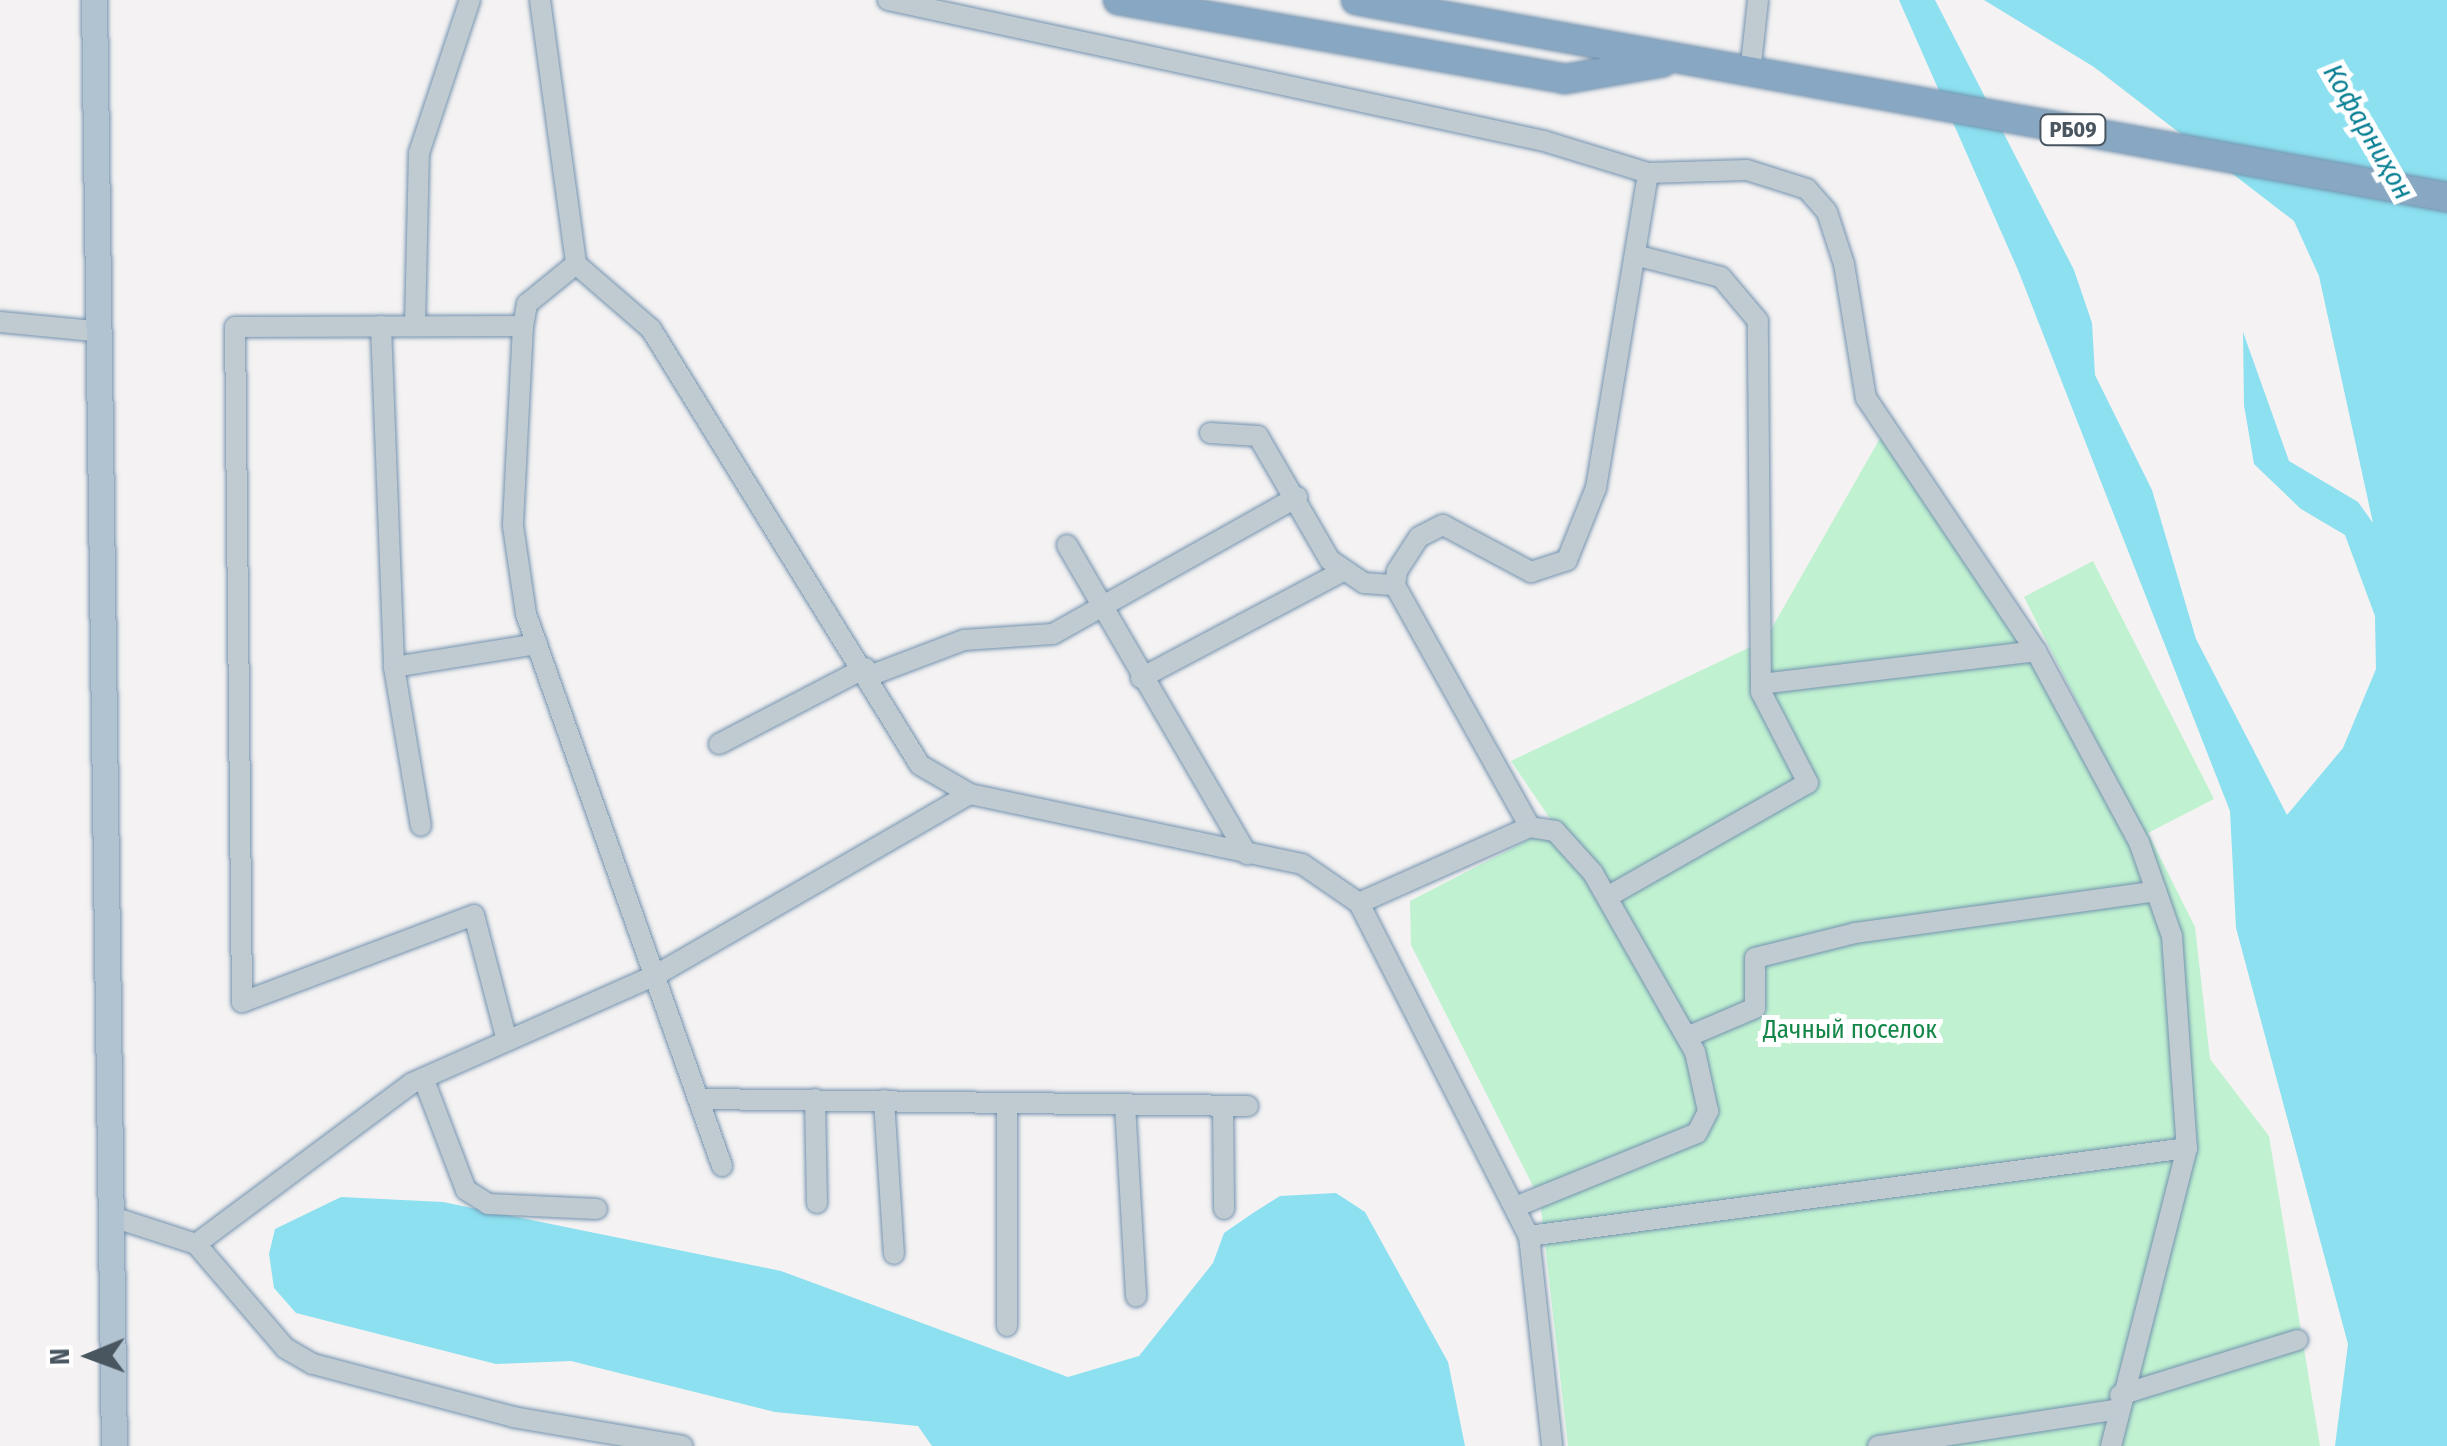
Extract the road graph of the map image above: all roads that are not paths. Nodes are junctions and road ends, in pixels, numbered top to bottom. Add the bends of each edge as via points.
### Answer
1 (94, 0) edge
2 (470, 0) edge
3 (540, 0) edge
4 (888, 0) edge
5 (1118, 0) edge
6 (1356, 0) edge
7 (1758, 0) edge
8 (1679, 60) junction
9 (1750, 73) junction
10 (1648, 174) junction
11 (2447, 197) edge
12 (1634, 255) junction
13 (576, 264) junction
14 (0, 322) edge
15 (382, 326) junction
16 (415, 326) junction
17 (522, 326) junction
18 (94, 331) junction
19 (1210, 433) dead end
20 (1297, 497) junction
21 (1067, 545) dead end
22 (1341, 572) junction
23 (1395, 585) junction
24 (1101, 601) junction
25 (537, 644) junction
26 (2036, 650) junction
27 (394, 667) junction
28 (867, 672) junction
29 (1141, 678) junction
30 (1761, 684) junction
31 (719, 744) dead end
32 (970, 794) junction
33 (422, 826) dead end
34 (1530, 827) junction
35 (1247, 854) junction
36 (2156, 891) junction
37 (1607, 897) junction
38 (1359, 903) junction
39 (656, 975) junction
40 (1686, 1036) junction
41 (506, 1037) junction
42 (424, 1080) junction
43 (815, 1098) junction
44 (700, 1099) junction
45 (884, 1100) junction
46 (1006, 1103) junction
47 (1125, 1104) junction
48 (1223, 1106) junction
49 (1248, 1106) dead end
50 (2187, 1148) junction
51 (722, 1166) dead end
52 (817, 1203) dead end
53 (1515, 1206) junction
54 (596, 1209) dead end
55 (1224, 1209) dead end
56 (112, 1217) junction
57 (1529, 1236) junction
58 (196, 1244) junction
59 (894, 1254) dead end
60 (1136, 1297) dead end
61 (1007, 1326) dead end
62 (2298, 1340) dead end
63 (2117, 1403) junction
64 (114, 1446) edge
65 (683, 1446) edge
66 (1552, 1446) edge
67 (1878, 1446) edge
68 (2111, 1446) edge

1 - 18 main road
2 - 16 street via 421,141
3 - 13 street
4 - 10 street via 1525,136
5 - 8 highway, РБ09 via 1565,79
6 - 8 highway, РБ09
7 - 9 street
8 - 9 highway, РБ09
9 - 11 highway, РБ09
10 - 12 street
10 - 26 street via 1781,175 1827,212 1866,398
12 - 23 street via 1596,488 1566,560 1531,572 1444,526 1418,537
12 - 30 street via 1721,277 1758,321
13 - 17 street via 527,304
13 - 28 street via 651,330
14 - 18 street
15 - 16 street
15 - 27 street
15 - 41 street via 235,327 242,1002 474,915
16 - 17 street
17 - 25 street via 513,526
18 - 56 main road
19 - 20 street via 1258,436
20 - 22 street
20 - 24 street
21 - 24 street
22 - 23 street
22 - 29 street
23 - 34 street
24 - 28 street via 1053,634 964,640
24 - 29 street
25 - 27 street
25 - 39 street
26 - 30 street
26 - 36 street via 2104,767
27 - 33 street
28 - 31 street
28 - 32 street via 920,765
29 - 35 street
30 - 37 street via 1808,783
32 - 35 street
32 - 39 street
34 - 37 street via 1568,842
34 - 38 street
35 - 38 street via 1302,864
36 - 40 street via 1854,933 1755,958 1755,1008
36 - 50 street via 2176,968
37 - 40 street
38 - 53 street
39 - 41 street
39 - 44 street
40 - 53 street via 1708,1096 1698,1134
41 - 42 street
42 - 54 street via 466,1190 488,1204
42 - 58 street
43 - 44 street
43 - 45 street
43 - 52 street
44 - 51 street
45 - 46 street
45 - 59 street
46 - 47 street
46 - 61 street
47 - 48 street
47 - 60 street
48 - 49 street
48 - 55 street
50 - 57 street
50 - 63 street
53 - 57 street
56 - 58 street
56 - 64 main road
57 - 66 street
58 - 65 street via 285,1348 312,1364 513,1417
62 - 63 street
63 - 67 street
63 - 68 street

